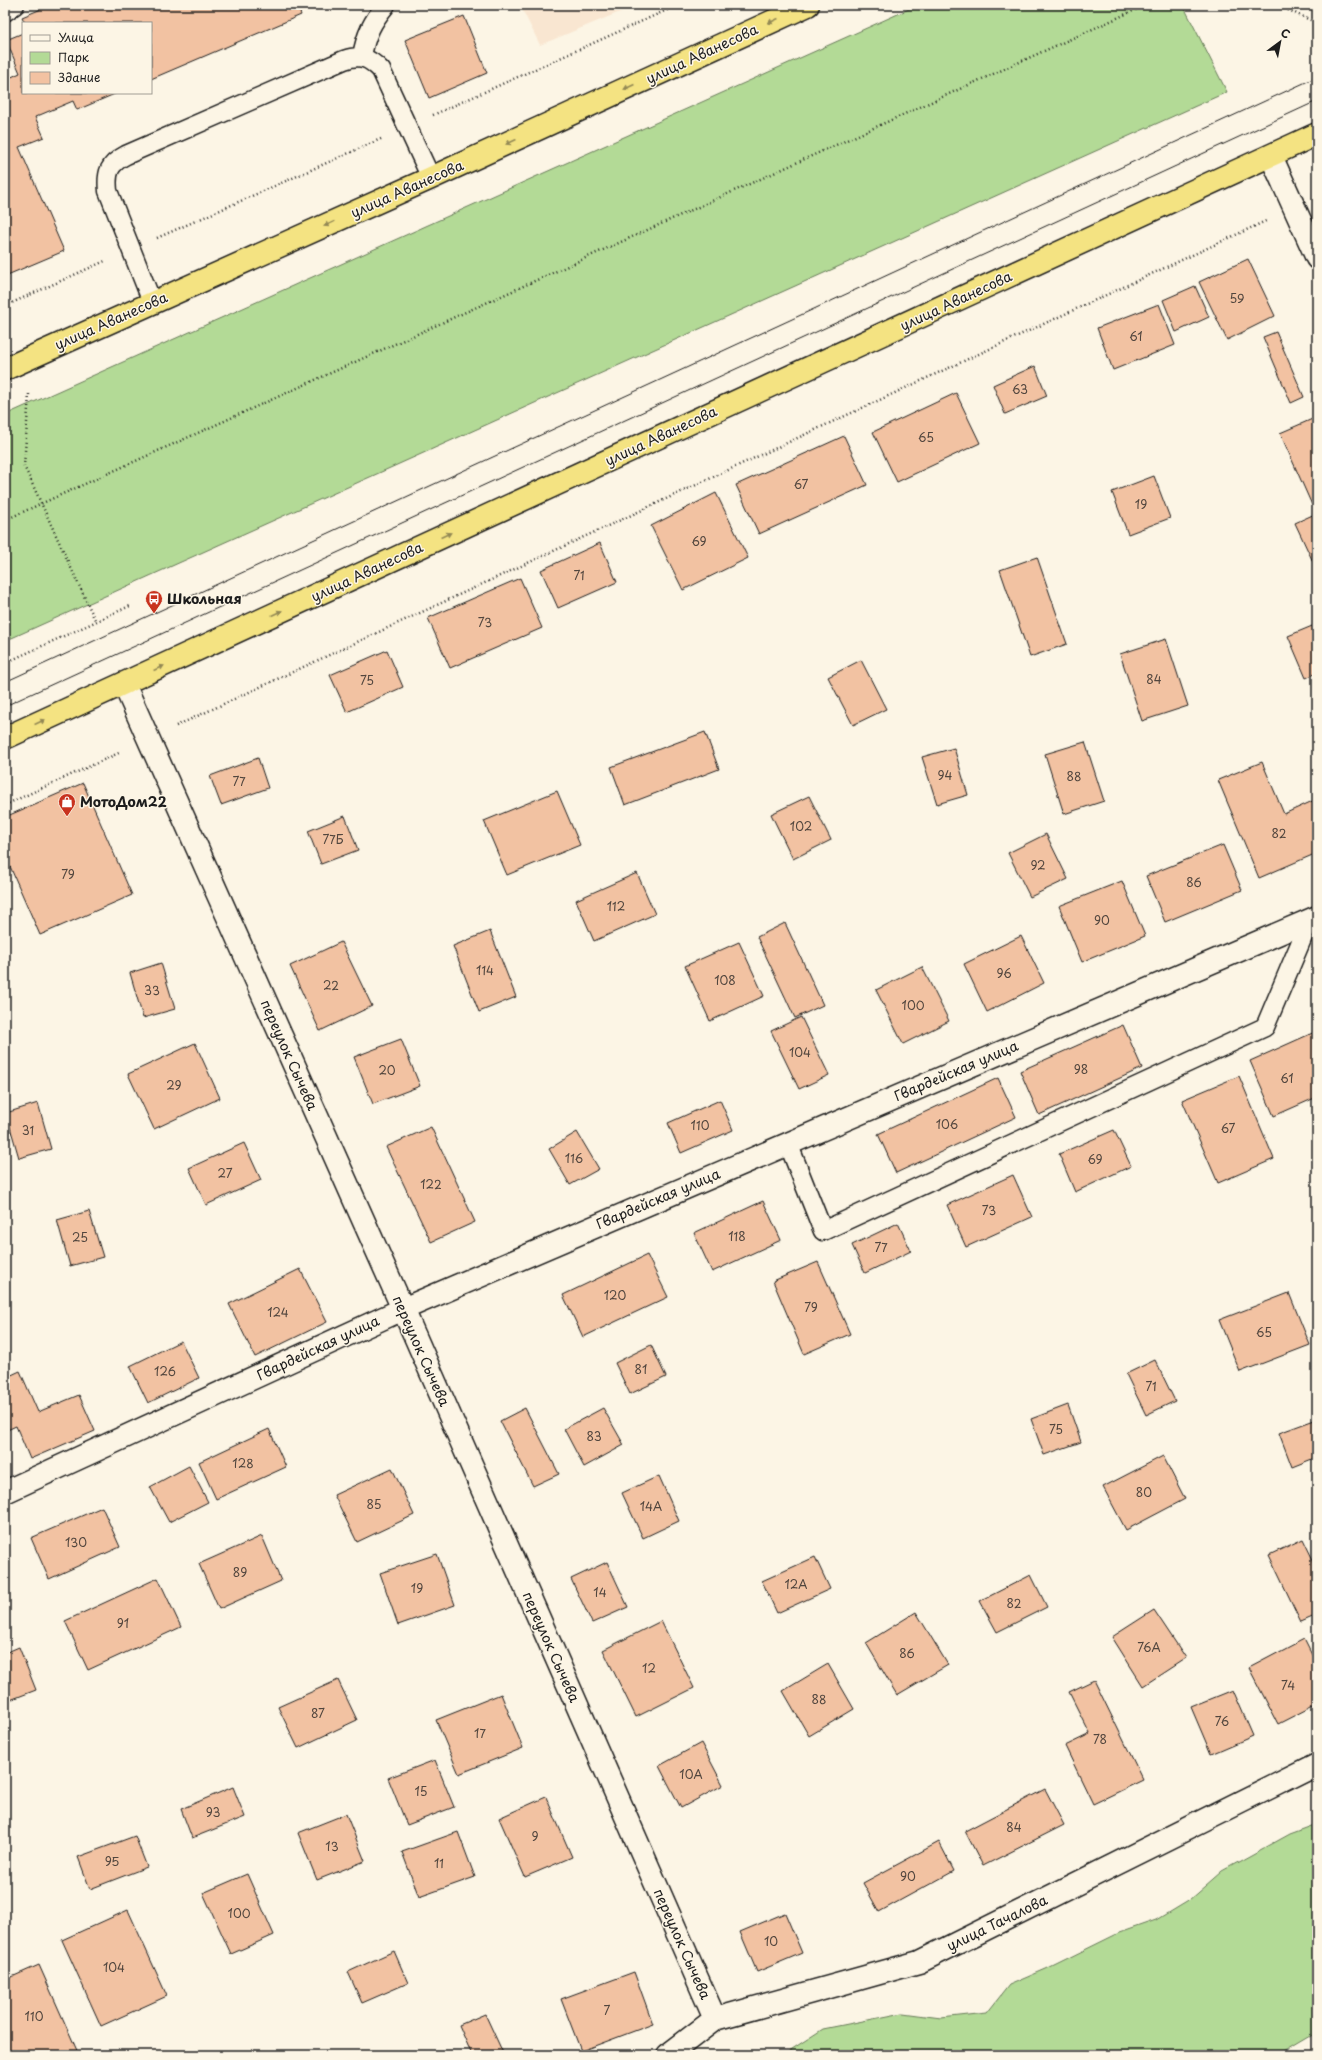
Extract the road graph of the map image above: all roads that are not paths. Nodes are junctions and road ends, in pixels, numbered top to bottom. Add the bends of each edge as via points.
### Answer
1 (15, 5) edge
2 (386, 5) edge
3 (808, 5) edge
4 (5, 12) edge
5 (362, 56) junction
6 (1317, 134) edge
7 (1271, 156) junction
8 (431, 178) junction
9 (1317, 258) edge
10 (152, 302) junction
11 (5, 369) edge
12 (124, 684) junction
13 (5, 738) edge
14 (1314, 918) edge
15 (788, 1143) junction
16 (403, 1309) junction
17 (5, 1492) edge
18 (1317, 1764) edge
19 (715, 2019) junction
20 (668, 2055) edge

1 - 4 lane
2 - 5 lane via 366,36
3 -> 8 highway, улица Аванесова
5 - 8 lane via 371,60 381,70
5 - 10 lane via 344,60 116,160 106,178 108,191
6 - 7 highway, улица Аванесова
7 - 9 street
12 -> 7 highway, улица Аванесова
8 -> 10 highway, улица Аванесова
10 - 11 highway, улица Аванесова
13 -> 12 highway, улица Аванесова
12 - 16 street, переулок Сычева
14 - 15 street, Гвардейская улица
14 - 15 lane via 1265,1027 823,1231
15 - 16 street, Гвардейская улица
16 - 17 street, Гвардейская улица
16 - 19 street, переулок Сычева
18 - 19 street, улица Тачалова via 918,1962
19 - 20 street, улица Тачалова

